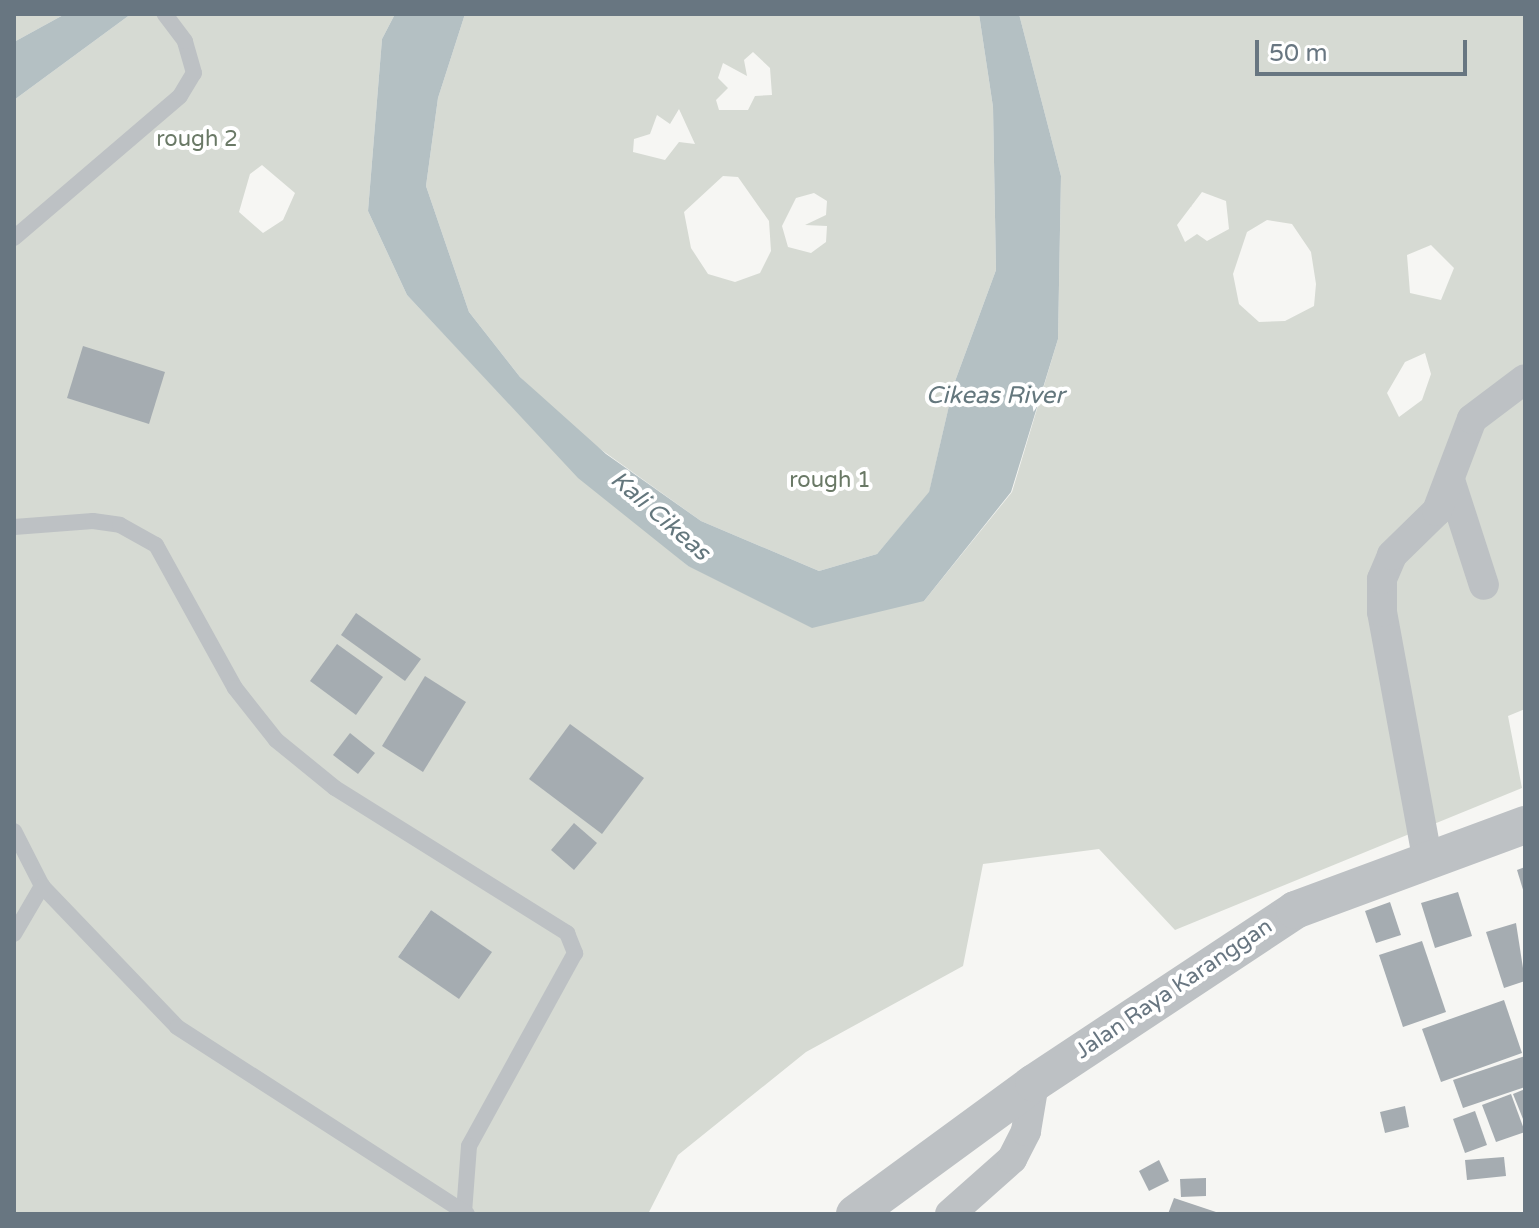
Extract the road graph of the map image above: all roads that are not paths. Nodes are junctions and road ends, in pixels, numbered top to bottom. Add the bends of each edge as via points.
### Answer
1 (165, 14) edge
2 (14, 238) edge
3 (1525, 379) edge
4 (1451, 483) junction
5 (14, 527) edge
6 (1484, 585) dead end
7 (1525, 825) edge
8 (14, 831) edge
9 (1427, 857) junction
10 (42, 886) junction
11 (14, 934) edge
12 (1034, 1083) junction
13 (463, 1213) edge
14 (855, 1214) edge
15 (950, 1214) edge

1 - 2 lane via 185,41 194,73 180,96
3 - 4 street via 1472,419
4 - 6 street
4 - 9 street via 1437,511 1392,555 1382,579 1382,612
5 - 13 lane via 93,521 120,525 156,545 235,688 276,740 335,788 567,933 575,953 469,1146
7 - 9 street, Jalan Raya Karanggan
8 - 10 lane
9 - 12 street, Jalan Raya Karanggan via 1295,910
10 - 11 lane
10 - 13 lane via 177,1027
12 - 14 street, Jalan Raya Karanggan
12 - 15 street via 1012,1159

